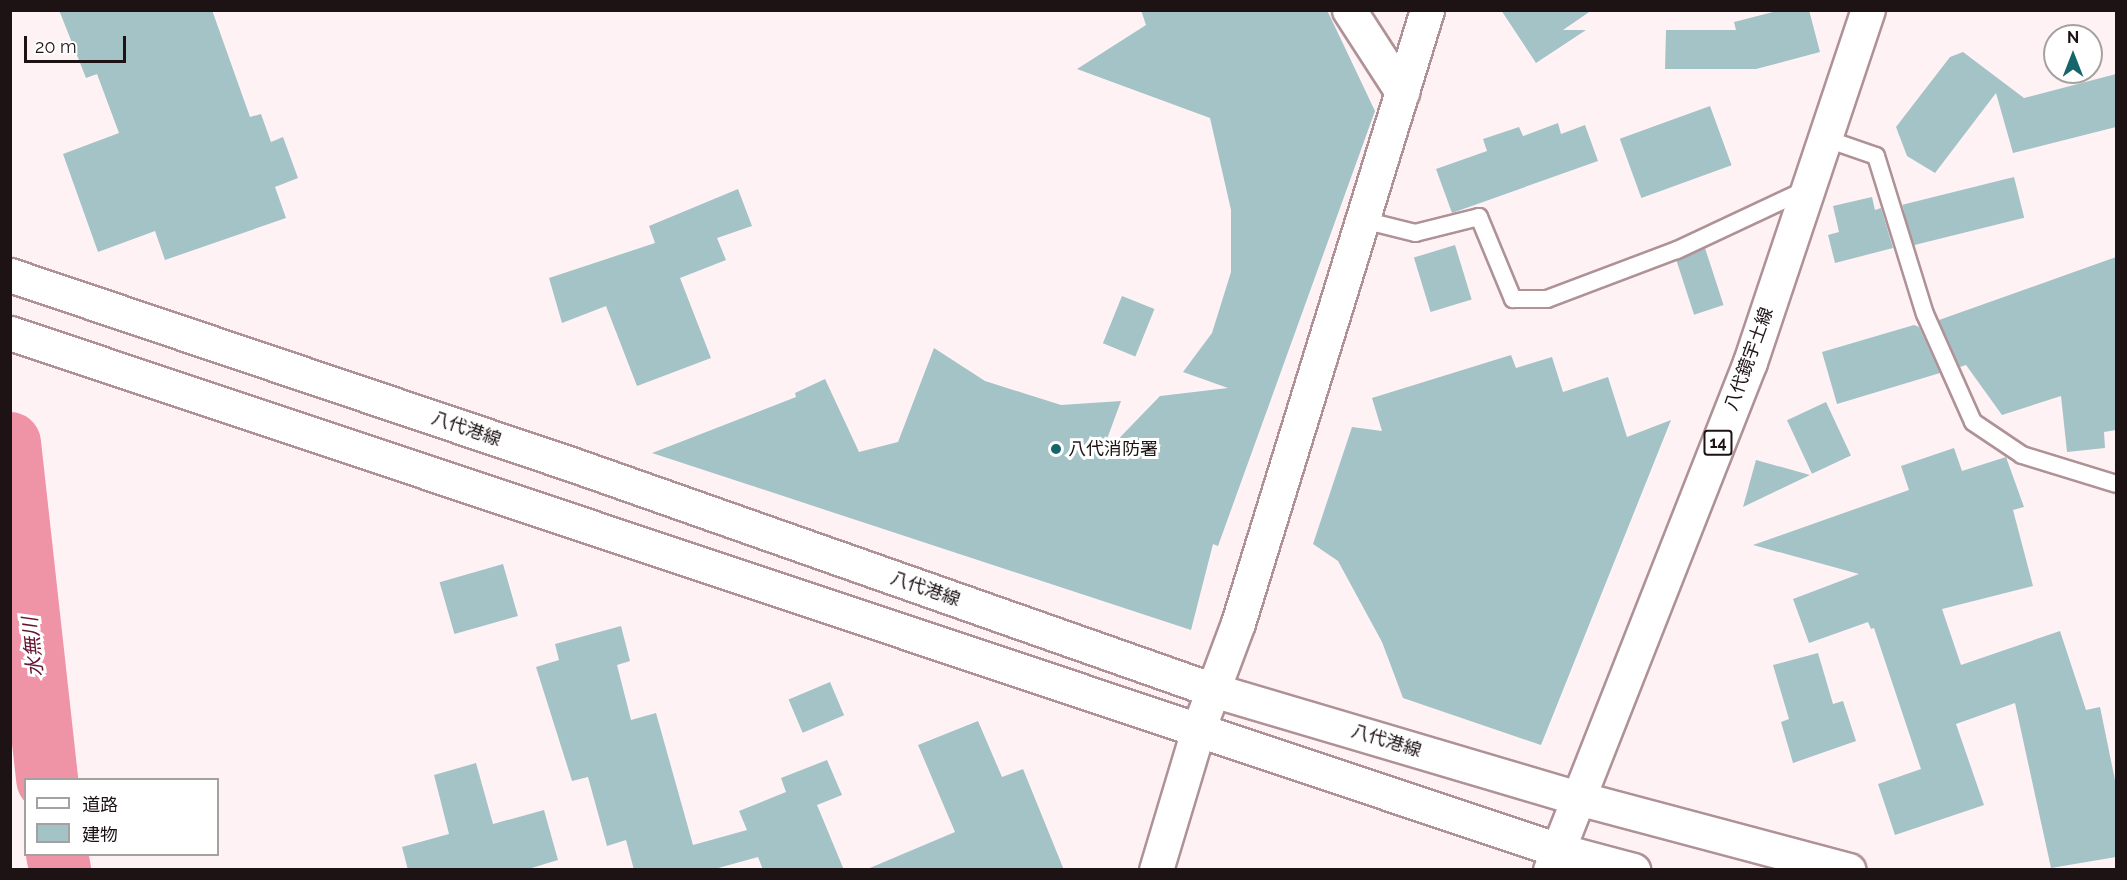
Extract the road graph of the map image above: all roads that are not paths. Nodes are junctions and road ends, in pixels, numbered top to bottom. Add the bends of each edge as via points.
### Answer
1 (1349, 10) edge
2 (1427, 10) edge
3 (1868, 10) edge
4 (1402, 92) junction
5 (1824, 138) junction
6 (1807, 189) junction
7 (1363, 220) junction
8 (24, 280) edge
9 (25, 338) edge
10 (2116, 484) edge
11 (1213, 690) junction
12 (1197, 730) junction
13 (1578, 798) junction
14 (1554, 860) edge
15 (1156, 870) edge
16 (1634, 870) edge
17 (1849, 870) edge

1 - 4 main road
2 - 4 main road
3 - 5 main road, 八代鏡宇土線 / 14
4 - 7 main road
5 - 6 main road, 八代鏡宇土線 / 14
5 - 10 lane via 1876,156 1925,314 1973,422 2022,455
6 - 7 lane via 1677,250 1547,299 1513,299 1479,217 1415,233
6 - 13 main road, 八代鏡宇土線 / 14 via 1750,362
7 - 11 main road via 1238,623
8 - 11 main road, 八代港線 via 582,468
9 - 12 main road
11 - 12 main road
11 - 13 main road, 八代港線
12 - 14 main road
12 - 15 main road
13 - 14 main road, 八代鏡宇土線 / 14
13 - 17 main road, 八代港線
14 - 16 main road

